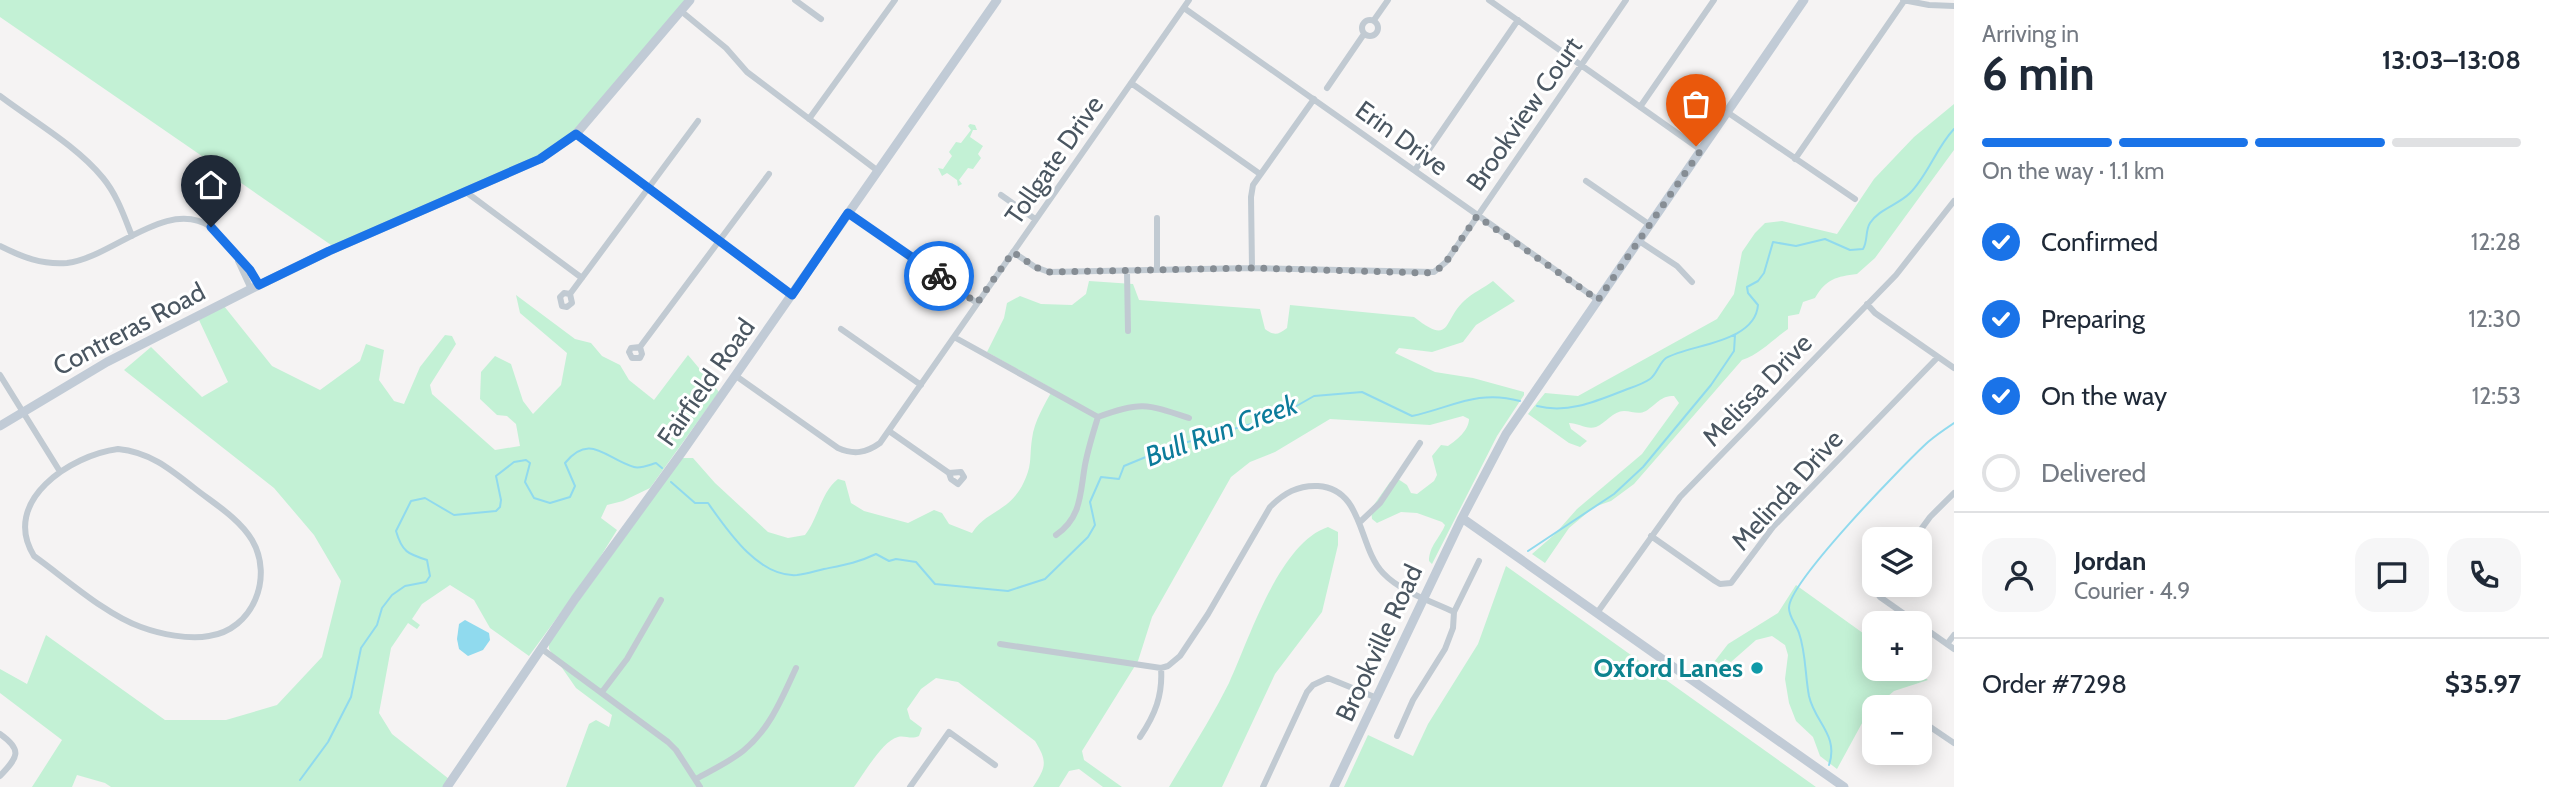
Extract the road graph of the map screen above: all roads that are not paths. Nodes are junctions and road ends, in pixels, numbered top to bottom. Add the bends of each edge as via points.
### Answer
1 (690, 0) edge
2 (795, 0) edge
3 (895, 0) edge
4 (997, 0) edge
5 (1189, 0) edge
6 (1388, 0) edge
7 (1489, 0) edge
8 (1626, 0) edge
9 (1714, 0) edge
10 (1804, 0) edge
11 (1903, 0) edge
12 (1954, 6) edge
13 (1184, 8) junction
14 (681, 12) junction
15 (821, 19) dead end
16 (1374, 20) junction
17 (1518, 20) junction
18 (1364, 34) junction
19 (1581, 65) junction
20 (1131, 83) junction
21 (1327, 88) dead end
22 (0, 96) edge
23 (1314, 99) junction
24 (1640, 107) junction
25 (1727, 112) junction
26 (809, 119) junction
27 (698, 121) dead end
28 (576, 134) junction
29 (1701, 150) junction
30 (1795, 159) junction
31 (1415, 170) junction
32 (878, 171) junction
33 (769, 174) dead end
34 (1260, 174) junction
35 (1586, 181) dead end
36 (649, 188) junction
37 (466, 192) junction
38 (1001, 195) dead end
39 (1855, 199) dead end
40 (1954, 201) edge
41 (848, 213) junction
42 (1477, 216) junction
43 (1157, 218) dead end
44 (1035, 219) junction
45 (1650, 225) junction
46 (132, 236) junction
47 (719, 241) junction
48 (1639, 241) junction
49 (0, 246) edge
50 (1013, 252) junction
51 (1252, 268) junction
52 (1157, 270) junction
53 (1127, 271) junction
54 (582, 278) junction
55 (1692, 282) dead end
56 (255, 287) junction
57 (570, 294) dead end
58 (792, 295) junction
59 (1598, 300) junction
60 (977, 303) junction
61 (1867, 304) junction
62 (841, 329) dead end
63 (1128, 331) dead end
64 (954, 337) junction
65 (640, 347) dead end
66 (1938, 357) junction
67 (1954, 368) edge
68 (0, 375) edge
69 (736, 376) junction
70 (921, 385) junction
71 (24, 411) junction
72 (1098, 417) junction
73 (1189, 418) dead end
74 (0, 426) edge
75 (890, 431) junction
76 (1420, 443) dead end
77 (59, 470) junction
78 (949, 473) dead end
79 (32, 488) dead end
80 (1954, 493) edge
81 (1462, 518) junction
82 (1360, 522) junction
83 (1923, 527) edge
84 (18, 534) dead end
85 (1056, 535) dead end
86 (1651, 536) junction
87 (1479, 561) dead end
88 (1423, 597) junction
89 (1880, 597) edge
90 (661, 600) dead end
91 (1900, 611) edge
92 (1454, 612) junction
93 (1597, 613) junction
94 (1932, 633) edge
95 (1954, 635) edge
96 (1000, 644) dead end
97 (1947, 644) junction
98 (542, 649) junction
99 (1954, 649) edge
100 (796, 668) dead end
101 (1161, 668) junction
102 (602, 692) junction
103 (1377, 698) junction
104 (1932, 728) edge
105 (0, 734) edge
106 (1397, 736) dead end
107 (1140, 737) dead end
108 (1954, 743) edge
109 (995, 765) dead end
110 (0, 776) edge
111 (696, 779) junction
112 (447, 787) edge
113 (700, 787) edge
114 (910, 787) edge
115 (1263, 787) edge
116 (1334, 787) edge
117 (1844, 787) edge

1 - 14 street, Contreras Road
2 - 15 street
3 - 26 street
4 - 32 street, Fairfield Road
5 - 13 street, Tollgate Drive
6 - 16 street
7 - 17 street
8 - 19 street, Brookview Court
9 - 24 street
10 - 25 street, Brookville Road
11 - 12 street
11 - 30 street
13 - 20 street, Tollgate Drive
13 - 23 street, Erin Drive
14 - 26 street via 726,48 747,72
14 - 28 street, Contreras Road
16 - 18 street via 1362,24
16 - 18 street via 1377,31 1371,36
17 - 19 street
17 - 31 street
18 - 21 street
19 - 24 street
19 - 42 street, Brookview Court
20 - 34 street
20 - 44 street, Tollgate Drive
22 - 46 street via 103,178
23 - 31 street, Erin Drive
23 - 34 street
24 - 29 street
25 - 29 street, Brookville Road
25 - 30 street
26 - 32 street
27 - 36 street
28 - 36 street
28 - 37 street, Contreras Road via 540,159
29 - 45 street, Brookville Road
30 - 39 street
31 - 42 street, Erin Drive
32 - 41 street, Fairfield Road
33 - 47 street
34 - 51 street via 1251,191
35 - 45 street
36 - 47 street
36 - 54 street
37 - 54 street
37 - 56 street, Contreras Road
38 - 44 street
40 - 61 street, Melissa Drive
41 - 58 street, Fairfield Road
41 - 60 street
42 - 51 street, Brookview Court via 1446,262 1427,273
42 - 59 street, Erin Drive
43 - 52 street
44 - 50 street, Tollgate Drive
45 - 48 street, Brookville Road
46 - 49 street via 86,259 66,263 32,261
46 - 56 street via 165,221 197,220 211,227 250,270
47 - 58 street
47 - 65 street
48 - 55 street
48 - 59 street, Brookville Road
50 - 53 street, Brookview Court via 1049,272
50 - 60 street, Tollgate Drive
51 - 52 street, Brookview Court
52 - 53 street, Brookview Court
53 - 63 street
54 - 57 street
56 - 71 street, Contreras Road via 107,362
58 - 69 street, Fairfield Road
59 - 81 street, Brookville Road via 1506,434
60 - 64 street, Tollgate Drive
61 - 66 street
61 - 86 street, Melissa Drive via 1680,497
62 - 70 street
64 - 70 street, Tollgate Drive
64 - 72 street
66 - 67 street
66 - 86 street, Melinda Drive via 1773,527 1731,583 1720,584
68 - 71 street
69 - 75 street, Tollgate Drive via 849,453 871,450
69 - 98 street, Fairfield Road
70 - 75 street, Tollgate Drive
71 - 74 street, Contreras Road
71 - 77 street
72 - 73 street via 1138,404
72 - 85 street via 1079,507 1073,520
75 - 78 street
76 - 82 street via 1380,503
77 - 79 street
77 - 84 street via 85,456 118,449 163,464 235,520 253,541 261,565 254,605 225,632 209,636 142,628 34,556
80 - 83 street
81 - 88 street, Brookville Road
81 - 93 street
82 - 88 street via 1376,565 1390,580
82 - 101 street via 1348,502 1325,486 1294,489 1282,496 1265,516 1180,656
86 - 93 street, Melissa Drive
87 - 92 street
88 - 92 street
88 - 103 street, Brookville Road
89 - 91 street
90 - 102 street
92 - 106 street via 1445,649
93 - 117 street
94 - 97 street
95 - 97 street
96 - 101 street
97 - 99 street
98 - 102 street
98 - 112 street, Fairfield Road
100 - 111 street via 773,716 754,741
101 - 107 street via 1159,700
102 - 111 street via 668,742
103 - 115 street via 1328,678 1313,685
103 - 116 street, Brookville Road
104 - 108 street
105 - 110 street via 16,750
109 - 114 street via 949,732
111 - 113 street

